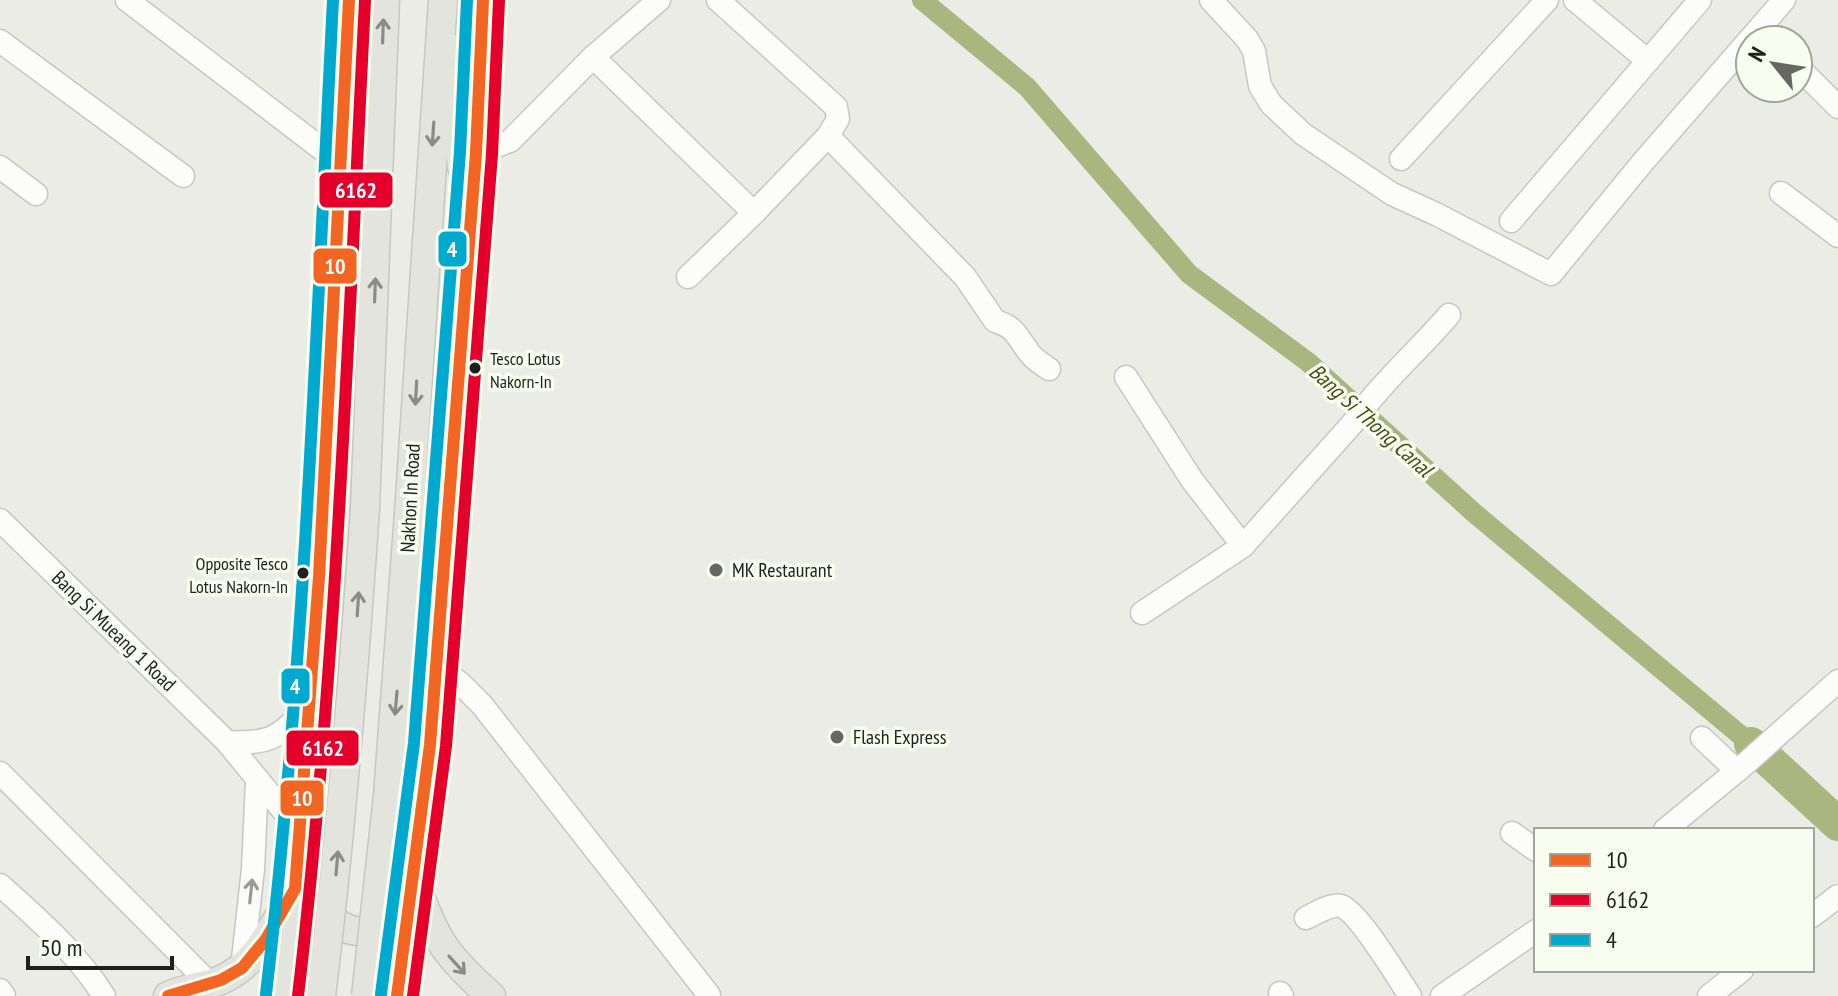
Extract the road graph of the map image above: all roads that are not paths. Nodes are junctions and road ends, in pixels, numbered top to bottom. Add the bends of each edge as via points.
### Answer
1 (127, 0) edge
2 (349, 0) edge
3 (385, 0) edge
4 (443, 0) edge
5 (456, 0) edge
6 (483, 0) edge
7 (659, 0) edge
8 (718, 0) edge
9 (1211, 0) edge
10 (1547, 0) edge
11 (1575, 0) edge
12 (1700, 0) edge
13 (1784, 0) edge
14 (0, 41) edge
15 (593, 57) junction
16 (1648, 61) junction
17 (1814, 83) edge
18 (1838, 107) edge
19 (828, 136) junction
20 (476, 153) junction
21 (1401, 159) dead end
22 (340, 163) junction
23 (0, 167) edge
24 (183, 176) dead end
25 (1781, 193) dead end
26 (36, 194) dead end
27 (754, 213) junction
28 (1511, 221) dead end
29 (1838, 236) edge
30 (469, 242) junction
31 (688, 277) dead end
32 (1449, 315) dead end
33 (1049, 369) dead end
34 (1126, 377) dead end
35 (0, 520) edge
36 (1243, 546) junction
37 (1142, 613) dead end
38 (436, 666) junction
39 (1838, 681) edge
40 (308, 707) junction
41 (1702, 738) dead end
42 (227, 742) junction
43 (1740, 768) junction
44 (0, 773) edge
45 (257, 781) junction
46 (1667, 828) edge
47 (300, 831) junction
48 (1512, 833) dead end
49 (1534, 849) edge
50 (412, 874) junction
51 (296, 879) junction
52 (0, 885) edge
53 (1838, 896) edge
54 (1814, 914) edge
55 (1306, 918) dead end
56 (1534, 932) edge
57 (242, 968) junction
58 (1739, 972) edge
59 (210, 984) junction
60 (0, 990) edge
61 (1450, 993) edge
62 (709, 995) edge
63 (4, 996) edge
64 (104, 996) edge
65 (168, 996) edge
66 (282, 996) edge
67 (321, 996) edge
68 (366, 996) edge
69 (397, 996) edge
70 (491, 996) edge
71 (1410, 996) edge
72 (1709, 996) edge

1 - 22 street
2 - 22 main road
67 -> 3 main road, bridge via 365,508
4 -> 68 main road, Nakhon In Road, bridge via 388,796
5 - 30 main road via 456,116
6 - 20 main road, Nakhon In Road
7 - 15 street
8 - 19 street via 836,107 838,119
9 - 13 street via 1254,51 1260,86 1271,104 1303,134 1392,194 1551,274
10 - 21 street
11 - 16 street
12 - 16 street
14 - 24 street
15 - 20 street via 510,141
15 - 27 street
16 - 28 street
17 - 18 street
19 - 27 street
19 - 33 street via 965,277 995,321 1006,323
20 - 30 main road, Nakhon In Road
22 - 40 main road
23 - 26 street
25 - 29 street
27 - 31 street
30 - 38 main road, Nakhon In Road
32 - 36 street
34 - 36 street via 1192,480
35 - 42 street, Bang Si Mueang 1 Road
36 - 37 street
38 - 50 main road, Nakhon In Road
38 - 62 street via 482,705
39 - 43 street
40 - 42 street via 275,738
40 - 47 main road
41 - 43 street
42 - 45 street, Bang Si Mueang 1 Road
43 - 46 street
44 - 59 street
45 - 47 street, Bang Si Mueang 1 Road
57 -> 45 street
47 - 51 main road
48 - 49 street
50 - 51 main road via 390,916 375,929 358,931 324,913
50 - 69 main road, Nakhon In Road
50 -> 70 main road via 443,947
51 - 57 main road via 266,939
51 - 66 main road
52 - 64 street via 82,964
53 - 54 street
55 - 71 street via 1336,905 1352,913
56 - 61 street
57 - 59 main road
58 - 72 street
59 - 65 main road
60 - 63 street

